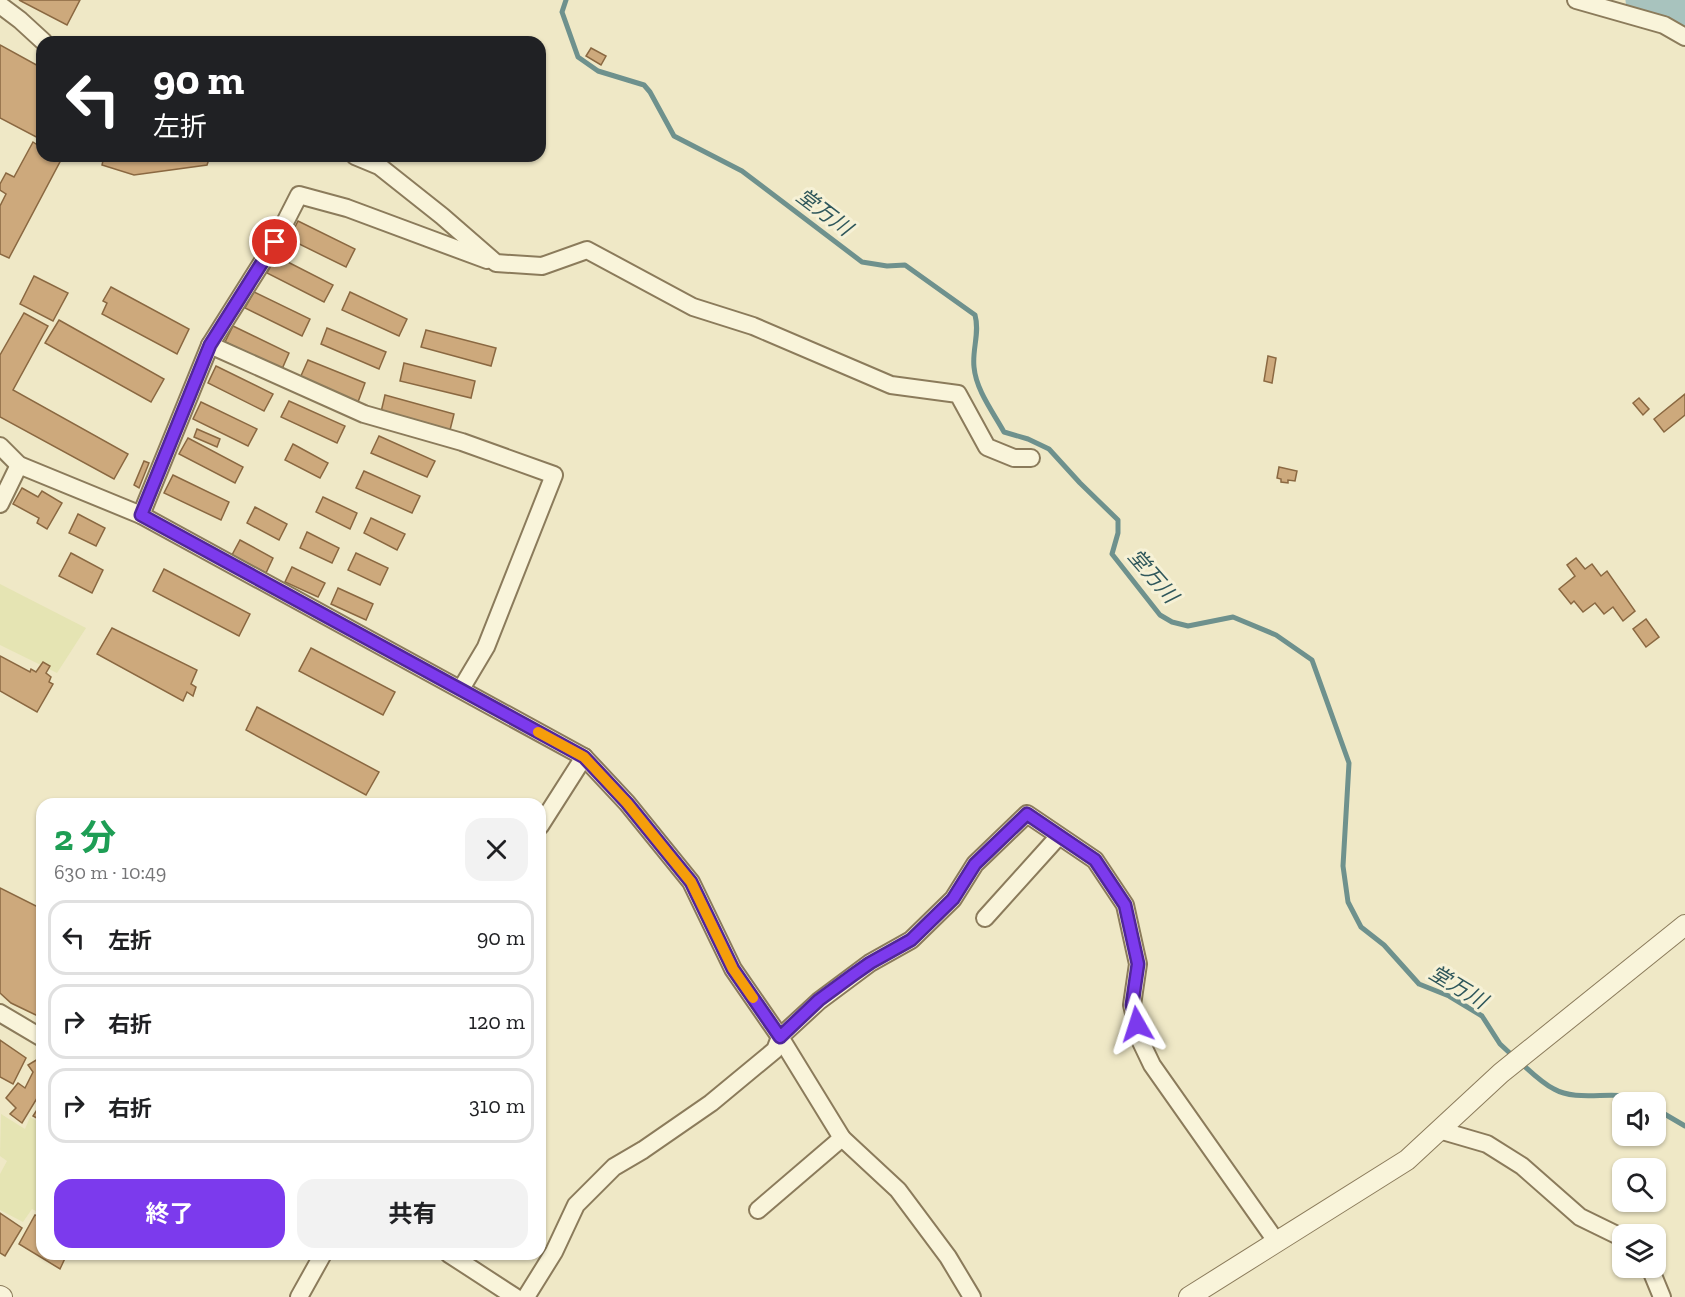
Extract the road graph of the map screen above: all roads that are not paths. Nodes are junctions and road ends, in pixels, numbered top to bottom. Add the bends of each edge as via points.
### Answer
1 (1575, 0) edge
2 (0, 5) edge
3 (37, 36) edge
4 (1685, 37) edge
5 (369, 162) edge
6 (496, 263) junction
7 (210, 345) junction
8 (0, 446) edge
9 (1031, 458) dead end
10 (20, 465) junction
11 (0, 504) edge
12 (141, 515) junction
13 (461, 689) junction
14 (584, 757) junction
15 (546, 817) edge
16 (1059, 837) junction
17 (985, 918) dead end
18 (1685, 925) edge
19 (1, 1015) edge
20 (36, 1035) edge
21 (780, 1037) junction
22 (1439, 1130) junction
23 (842, 1138) junction
24 (758, 1210) dead end
25 (1612, 1233) edge
26 (1276, 1241) junction
27 (320, 1260) edge
28 (457, 1260) edge
29 (1654, 1278) edge
30 (299, 1297) edge
31 (515, 1297) edge
32 (526, 1297) edge
33 (972, 1297) edge
34 (1189, 1297) edge
35 (1662, 1297) edge

1 - 4 street via 1664,25
2 - 3 street
5 - 6 street via 442,216
6 - 7 street via 347,208 299,195 275,242
6 - 9 street via 542,266 587,250 693,307 753,326 891,385 958,394 987,447 1014,458
7 - 12 street
7 - 13 street via 364,414 462,442 554,475 486,647
8 - 10 street
10 - 11 street
10 - 12 street
12 - 13 street
13 - 14 street
14 - 15 street
14 - 21 street via 691,882 733,969
16 - 17 street
16 - 21 street via 1027,814 975,864 953,899 911,940 870,963 819,1000
16 - 26 street via 1095,860 1125,905 1138,964 1132,1005 1141,1042 1152,1065
18 - 22 street via 1501,1072
19 - 20 street
21 - 23 street
21 - 32 street via 775,1050 711,1103 614,1167 576,1205 554,1252
22 - 25 street via 1487,1144 1522,1166 1580,1217
22 - 26 street via 1407,1160
23 - 24 street
23 - 33 street via 898,1190 948,1257
26 - 34 street
27 - 30 street
28 - 31 street
29 - 35 street

